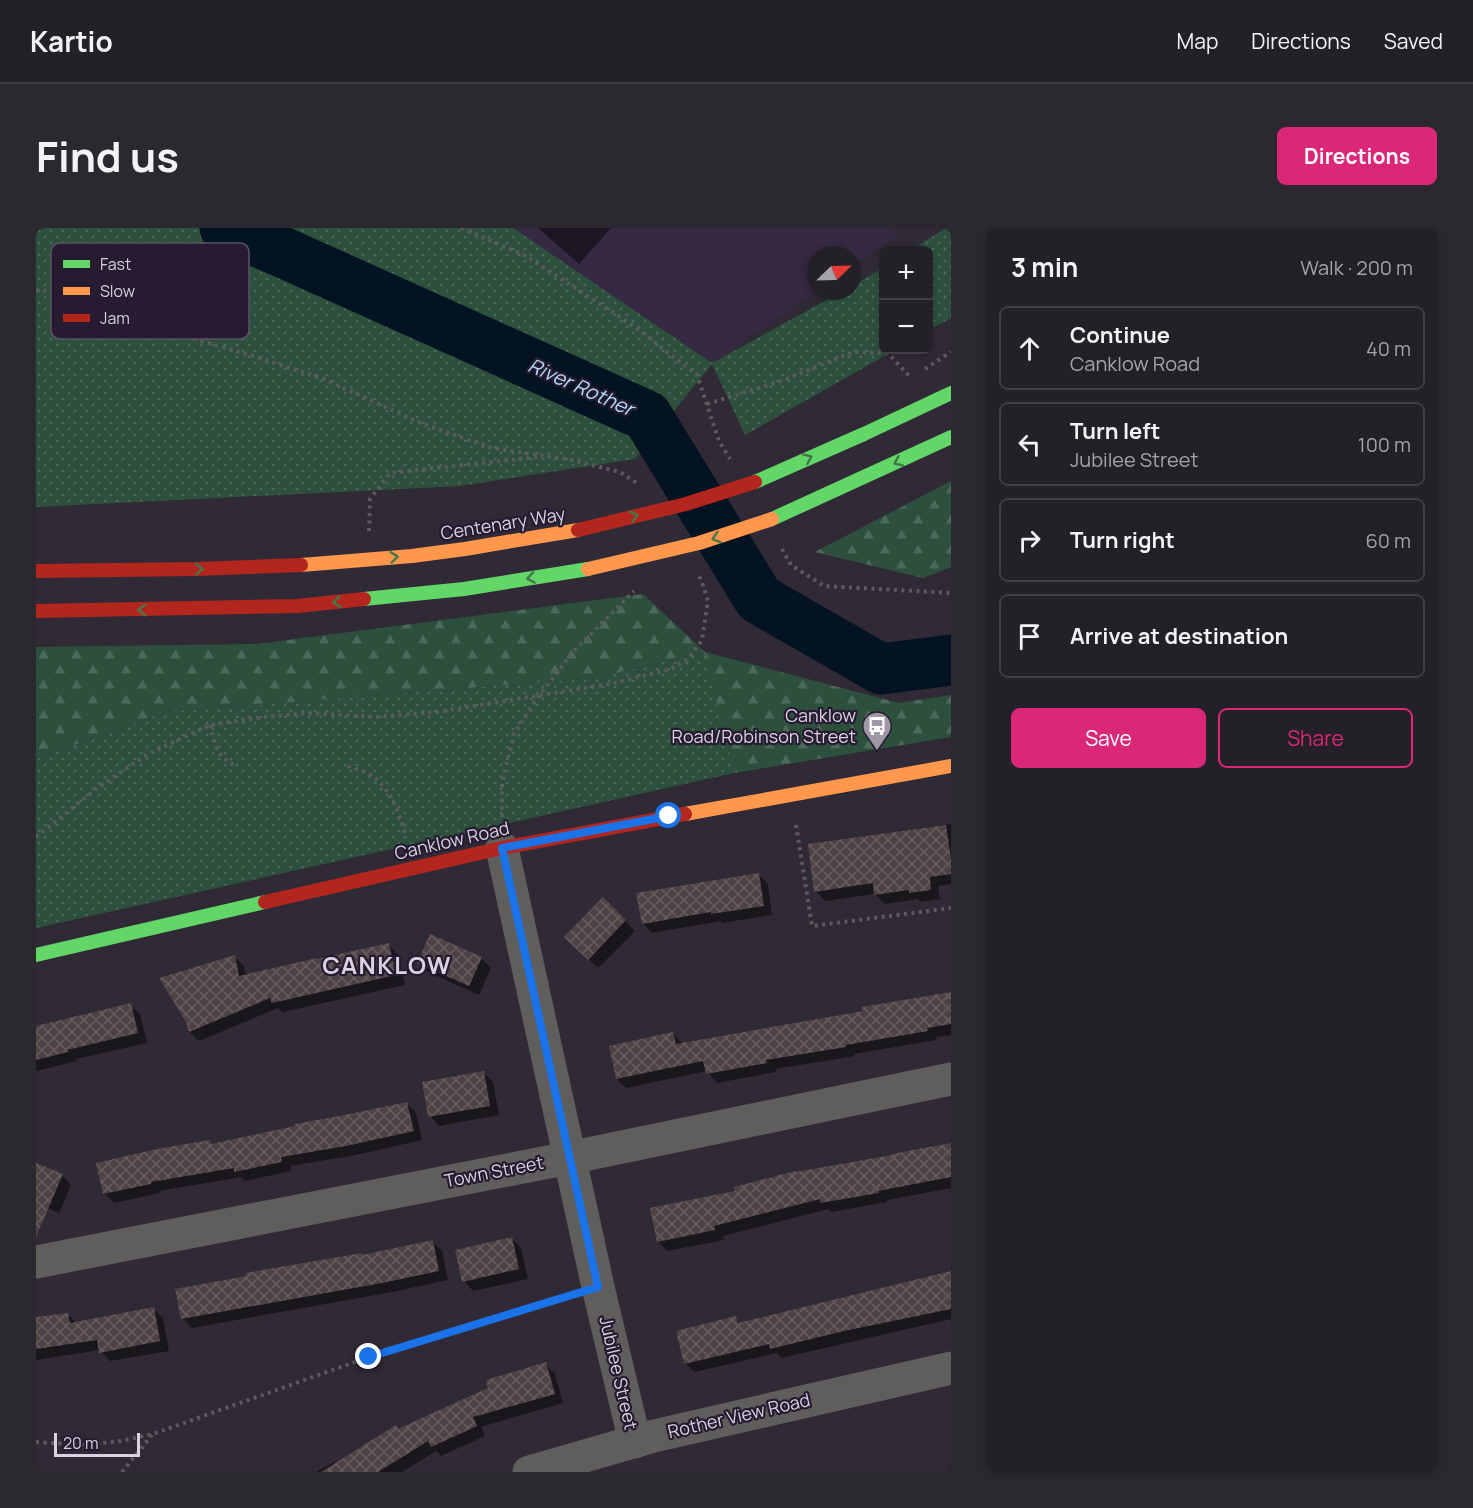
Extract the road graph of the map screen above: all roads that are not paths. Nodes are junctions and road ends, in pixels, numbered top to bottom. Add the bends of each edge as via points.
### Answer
1 (951, 393) edge
2 (951, 438) edge
3 (36, 571) edge
4 (36, 611) edge
5 (951, 766) edge
6 (502, 848) junction
7 (36, 956) edge
8 (951, 1079) edge
9 (569, 1158) junction
10 (36, 1262) edge
11 (951, 1368) edge
12 (635, 1442) junction
13 (529, 1472) edge

3 -> 1 main road, Centenary Way, bridge via 161,571 370,560 578,530 686,504 754,482
2 -> 4 main road, bridge via 772,519 699,543 588,569 464,589 297,606
5 - 6 main road, Canklow Road
6 - 7 main road, Canklow Road
6 - 9 street, Jubilee Street
8 - 9 street, Town Street
9 - 10 street, Town Street
9 - 12 street, Jubilee Street
11 - 12 street, Rother View Road
12 - 13 street, Rother View Road

